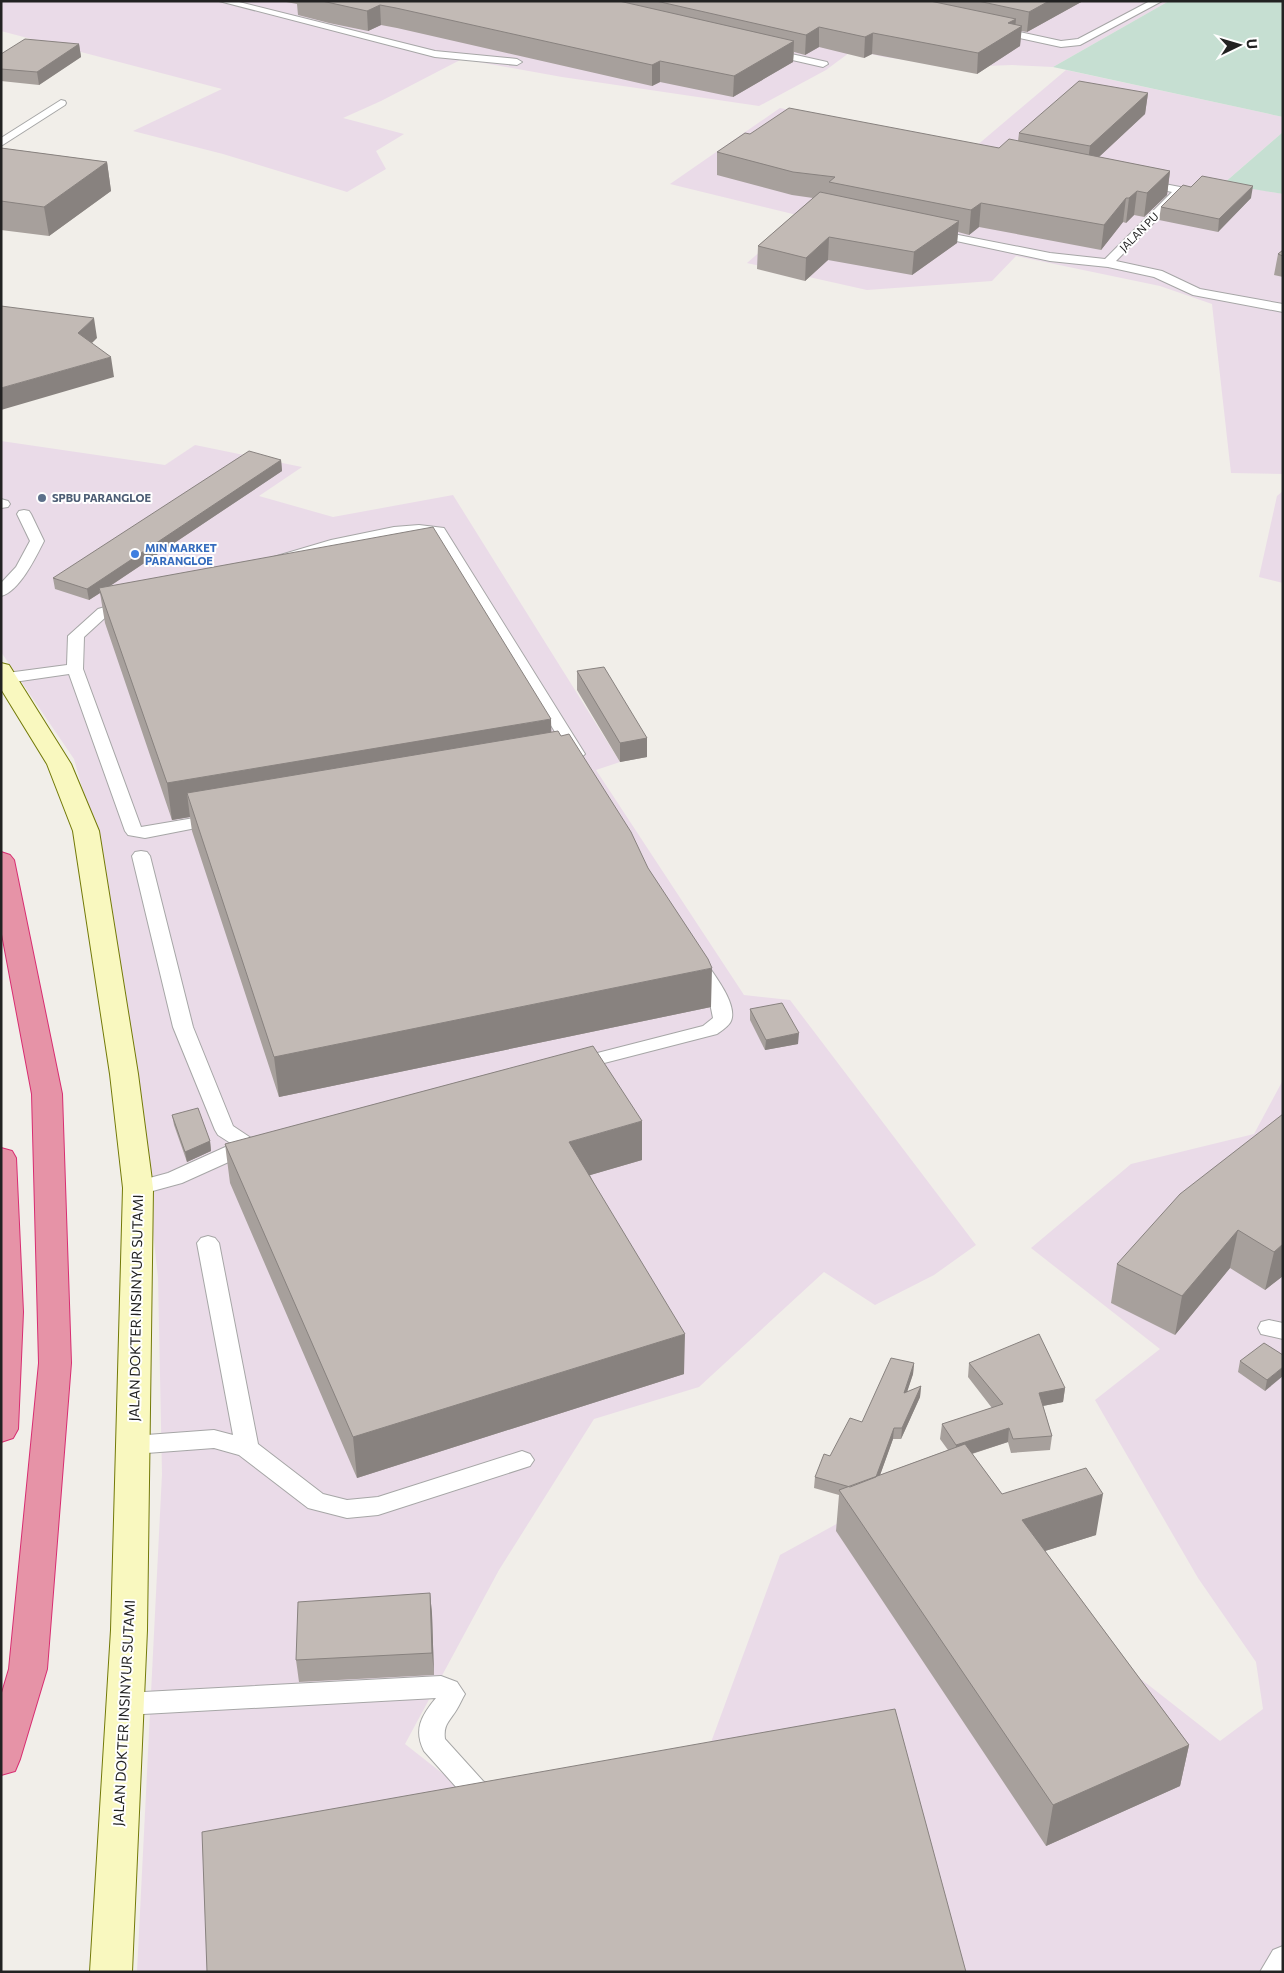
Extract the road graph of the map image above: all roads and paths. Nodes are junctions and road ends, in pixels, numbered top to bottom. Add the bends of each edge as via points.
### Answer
1 (223, 1) edge
2 (1158, 1) edge
3 (984, 28) edge
4 (756, 49) edge
5 (517, 62) dead end
6 (823, 64) dead end
7 (61, 103) dead end
8 (1, 142) edge
9 (1132, 181) edge
10 (917, 230) edge
11 (1108, 263) junction
12 (1283, 308) edge
13 (24, 514) dead end
14 (1, 592) edge
15 (75, 670) junction
16 (4, 674) edge
17 (141, 856) dead end
18 (1, 860) edge
19 (686, 947) edge
20 (559, 1069) edge
21 (283, 1139) edge
22 (248, 1145) junction
23 (1, 1158) edge
24 (138, 1188) junction
25 (208, 1243) dead end
26 (1, 1429) edge
27 (133, 1445) junction
28 (247, 1448) junction
29 (522, 1460) dead end
30 (125, 1704) junction
31 (1, 1759) edge
32 (511, 1804) edge
33 (1283, 1959) edge
34 (111, 1972) edge
35 (1274, 1972) edge

1 - 5 lane via 435,54
2 - 3 lane via 1080,42 1061,44
4 - 6 lane
7 - 8 lane
9 - 11 lane, JALAN PU via 1180,190
10 - 11 lane via 1050,256
11 - 12 lane, JALAN PU via 1158,274 1197,292
13 - 14 lane via 37,541 22,569
15 - 15 lane via 76,636 103,612 336,543 394,531 439,531 577,754 569,759 145,833 134,831
15 - 16 lane
16 - 24 street, JALAN DOKTER INSINYUR SUTAMI via 60,764 86,831 124,1074
17 - 22 lane via 183,1027 225,1130
18 - 31 highway via 47,1094 55,1363 28,1669
19 - 20 lane via 718,997 724,1010 722,1020 710,1030
21 - 22 lane
22 - 24 lane via 175,1178
23 - 26 highway via 7,1312
24 - 27 street, JALAN DOKTER INSINYUR SUTAMI
25 - 28 lane
27 - 28 lane via 214,1439
27 - 30 street, JALAN DOKTER INSINYUR SUTAMI
28 - 29 lane via 316,1501 347,1509 378,1506
30 - 32 lane via 441,1687 452,1694 434,1719 433,1743 474,1789 495,1802
30 - 34 street, JALAN DOKTER INSINYUR SUTAMI
33 - 35 lane

